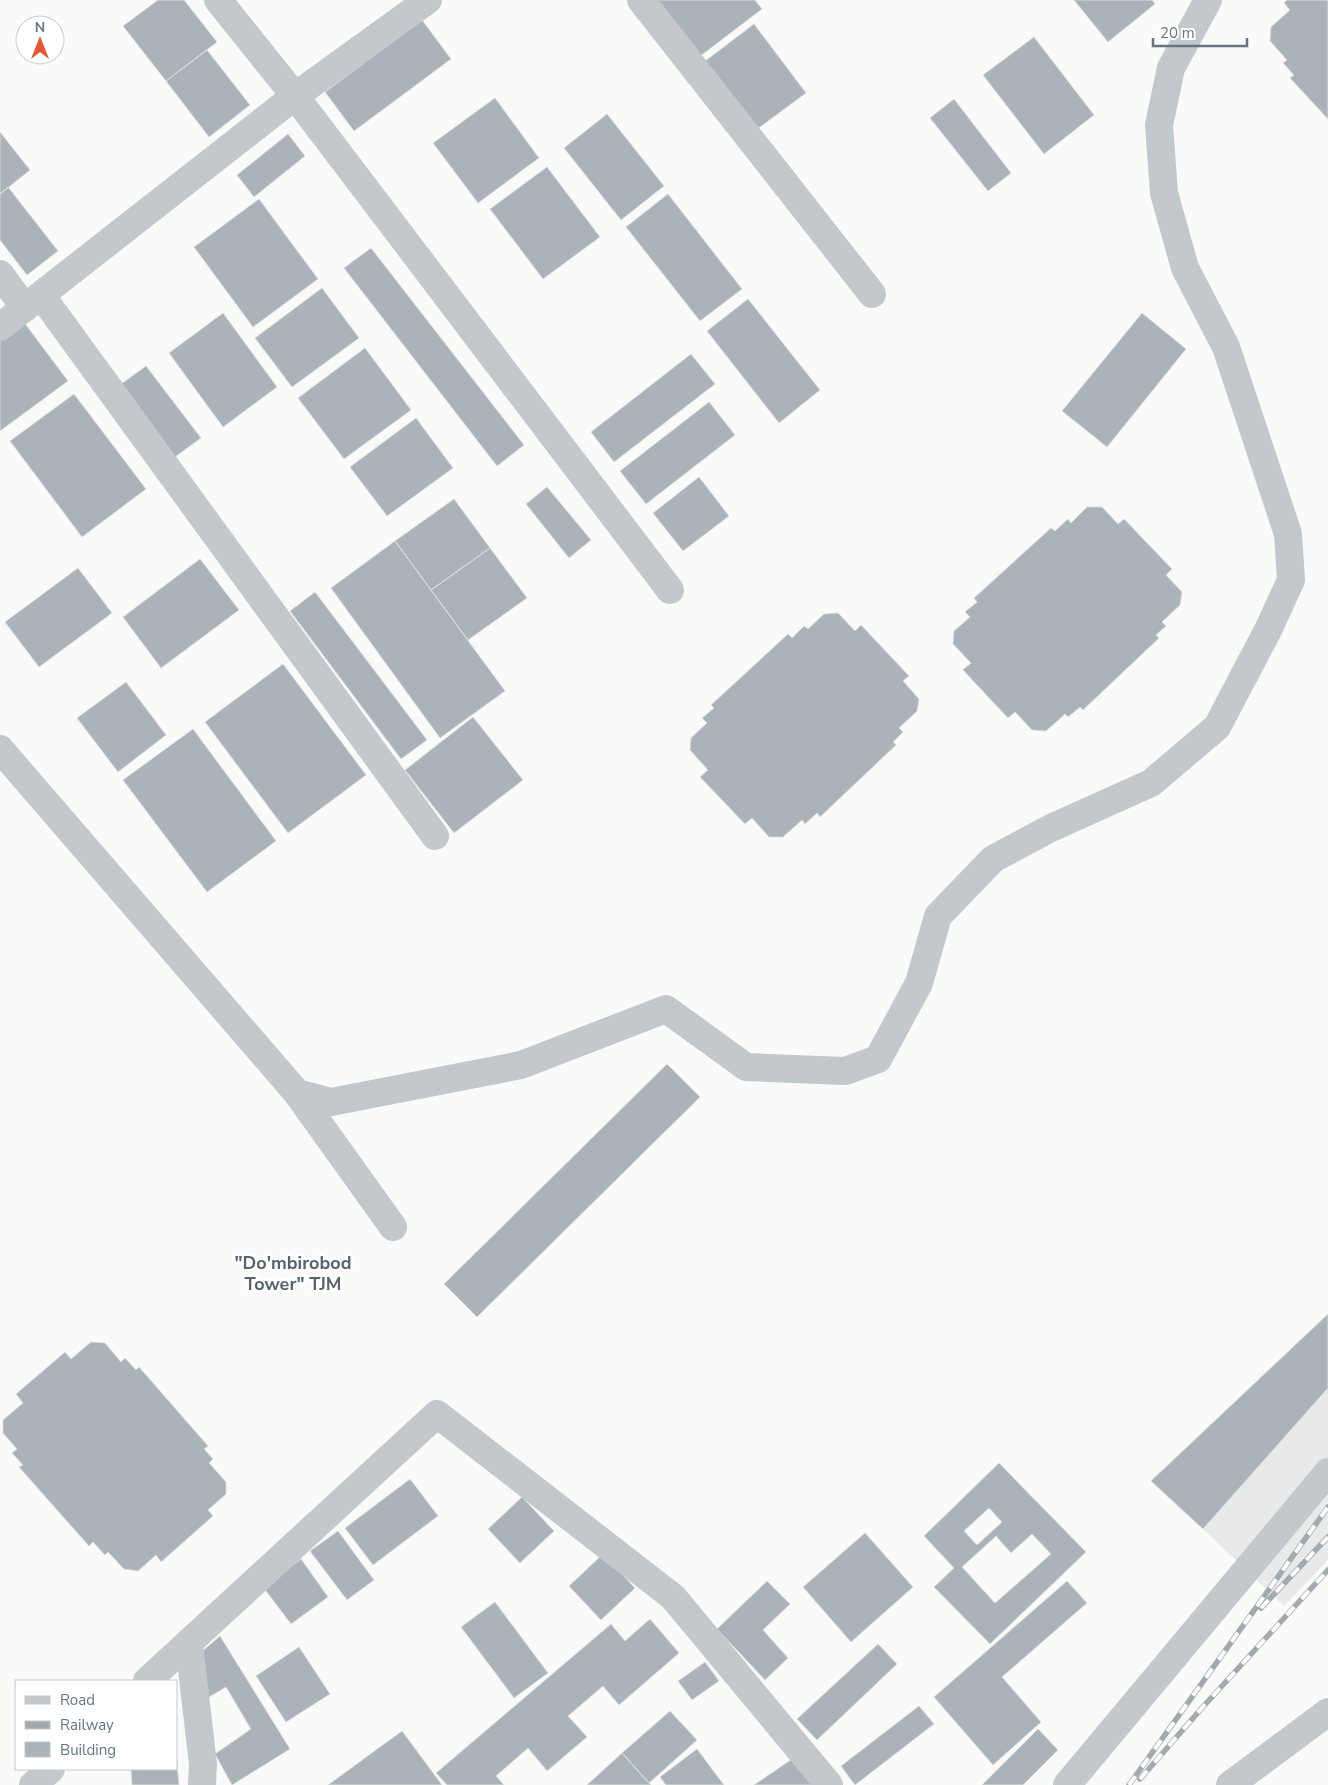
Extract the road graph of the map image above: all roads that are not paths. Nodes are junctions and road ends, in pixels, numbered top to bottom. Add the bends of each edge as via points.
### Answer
1 (218, 0) edge
2 (428, 0) edge
3 (641, 0) edge
4 (1208, 0) edge
5 (295, 96) junction
6 (0, 274) edge
7 (872, 294) dead end
8 (33, 301) junction
9 (0, 328) edge
10 (670, 590) dead end
11 (0, 749) edge
12 (435, 836) dead end
13 (297, 1093) junction
14 (393, 1227) dead end
15 (1328, 1472) edge
16 (189, 1644) junction
17 (149, 1680) edge
18 (1328, 1712) edge
19 (50, 1770) edge
20 (33, 1785) edge
21 (202, 1785) edge
22 (828, 1785) edge
23 (1067, 1785) edge
24 (1230, 1785) edge

1 - 5 street
2 - 5 street
3 - 7 street
4 - 13 street via 1171,68 1159,125 1164,193 1185,268 1226,346 1288,534 1291,580 1217,727 1151,783 1051,828 993,859 938,916 919,983 878,1059 845,1071 746,1067 666,1009 522,1065 331,1102
5 - 8 street
5 - 10 street
6 - 8 street
8 - 9 street
8 - 12 street
11 - 13 street
13 - 14 street
15 - 23 street
16 - 17 street
16 - 21 street via 203,1764
16 - 22 street via 437,1414 673,1597
18 - 24 street
19 - 20 street

